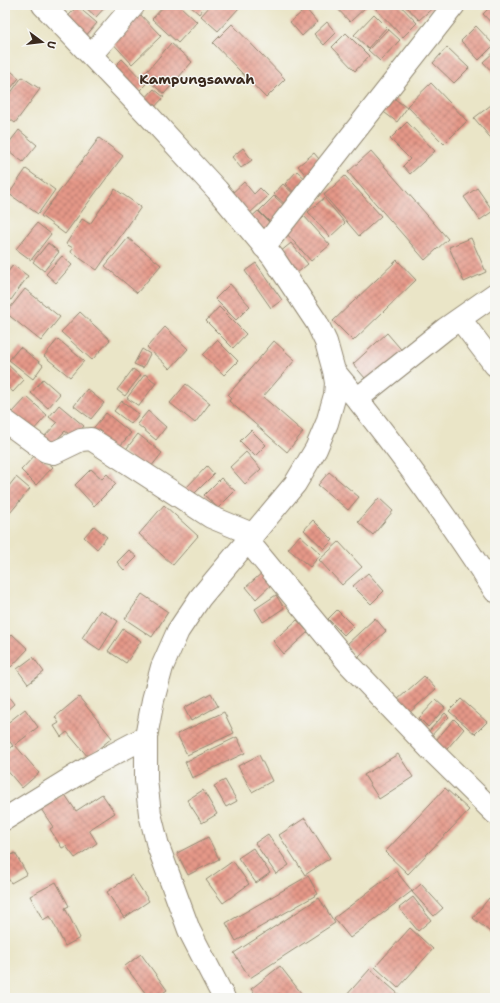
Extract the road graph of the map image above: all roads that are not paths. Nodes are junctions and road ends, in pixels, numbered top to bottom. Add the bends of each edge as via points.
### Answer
1 (43, 5) edge
2 (134, 5) edge
3 (454, 5) edge
4 (91, 55) junction
5 (264, 247) junction
6 (495, 294) edge
7 (460, 319) junction
8 (495, 365) edge
9 (334, 371) junction
10 (357, 398) junction
11 (5, 421) edge
12 (250, 537) junction
13 (495, 591) edge
14 (146, 737) junction
15 (495, 813) edge
16 (5, 819) edge
17 (224, 998) edge

1 - 4 street
2 - 4 street
3 - 5 street
4 - 5 street via 217,190
5 - 9 street via 317,323 326,342
6 - 7 street
7 - 8 street
7 - 10 street
9 - 10 street
9 - 12 street via 335,394 316,449 295,484
10 - 13 street via 451,526
11 - 12 street via 46,451 54,453 81,440 91,439 211,517
12 - 14 street via 200,598 178,631 152,700
12 - 15 street via 351,666
14 - 16 street via 90,766
14 - 17 street via 146,780 150,814 158,846 189,930

